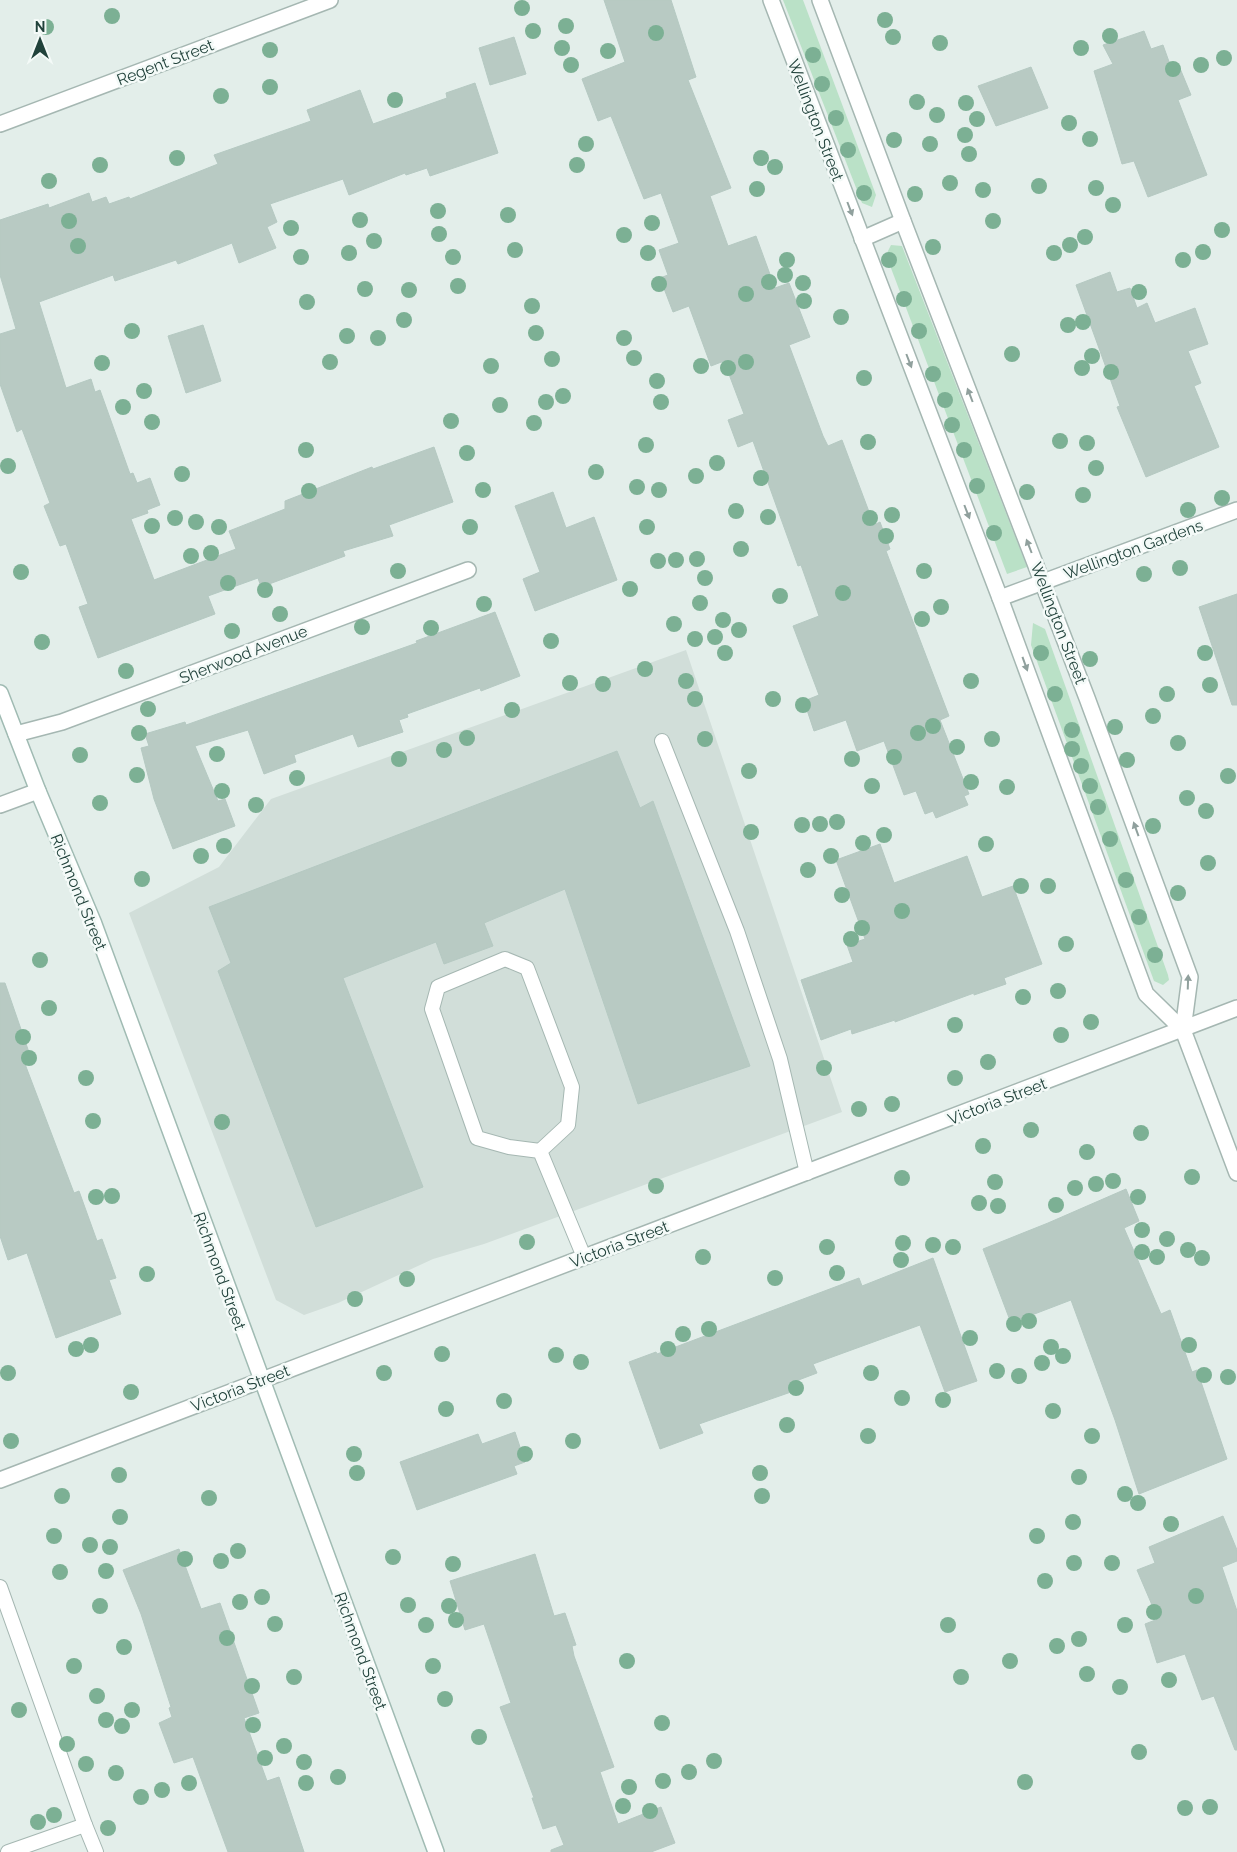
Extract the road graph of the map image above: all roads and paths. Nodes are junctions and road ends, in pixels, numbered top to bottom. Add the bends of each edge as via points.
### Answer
1 (330, 0) edge
2 (771, 0) edge
3 (820, 0) edge
4 (0, 124) edge
5 (903, 221) junction
6 (862, 239) junction
7 (1237, 510) edge
8 (468, 570) dead end
9 (1043, 582) junction
10 (1000, 598) junction
11 (0, 693) edge
12 (16, 734) junction
13 (662, 741) dead end
14 (38, 792) junction
15 (0, 805) edge
16 (1237, 1008) edge
17 (1183, 1030) junction
18 (540, 1151) junction
19 (807, 1173) junction
20 (1237, 1173) edge
21 (584, 1257) junction
22 (260, 1380) junction
23 (0, 1480) edge
24 (0, 1587) edge
25 (86, 1825) junction
26 (8, 1852) edge
27 (96, 1852) edge
28 (436, 1852) edge

1 - 4 street, Regent Street
2 -> 6 street, Wellington Street
3 - 5 street, Wellington Street
5 - 6 street
9 -> 5 street, Wellington Street
6 -> 10 street, Wellington Street
7 - 9 street, Wellington Gardens
8 - 12 street, Sherwood Avenue via 62,722
9 - 10 street, Wellington Gardens
17 -> 9 street, Wellington Street via 1190,977
10 -> 17 street, Wellington Street via 1146,994
11 - 12 street, Richmond Street
12 - 14 street, Richmond Street
13 - 19 lane via 737,931 780,1059
14 - 15 street
14 - 22 street, Richmond Street via 94,924
16 - 17 street, Victoria Street
17 - 19 street, Victoria Street
17 - 20 street, Wellington Street
18 - 18 lane via 568,1125 572,1087 527,968 505,959 438,987 432,1009 477,1138
18 - 21 lane
19 - 21 street, Victoria Street
21 - 22 street, Victoria Street
22 - 23 street, Victoria Street
22 - 28 street, Richmond Street
24 - 25 lane
25 - 26 lane
25 - 27 lane

